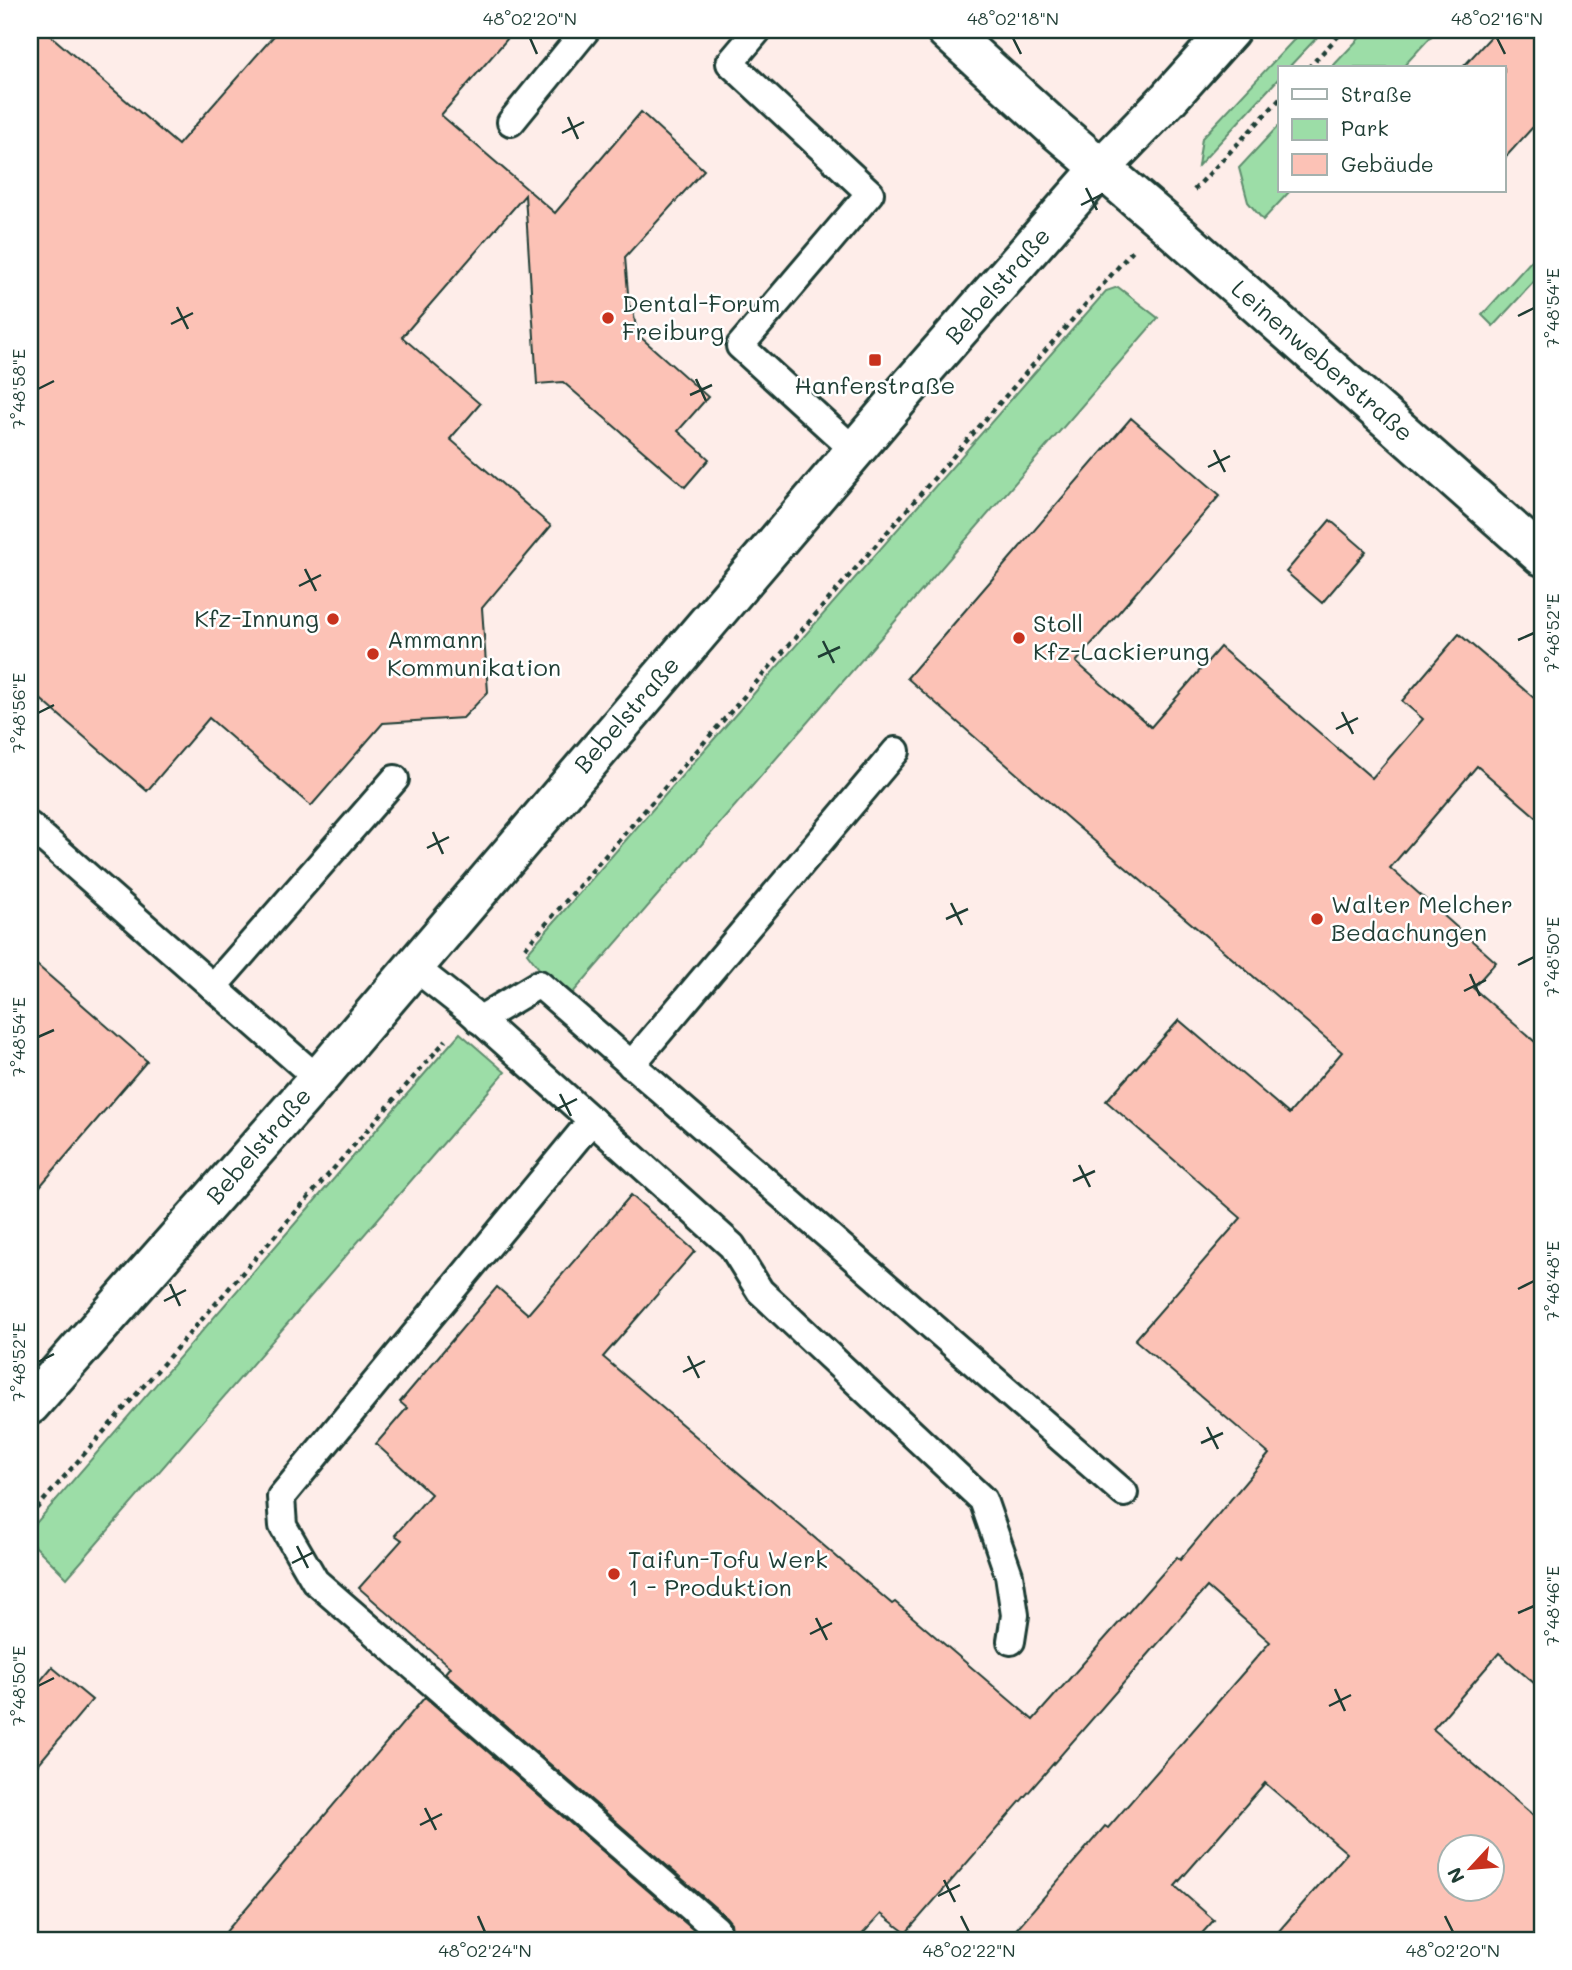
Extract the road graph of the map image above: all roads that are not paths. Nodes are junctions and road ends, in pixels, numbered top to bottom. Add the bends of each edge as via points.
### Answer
1 (586, 30) edge
2 (758, 30) edge
3 (946, 30) edge
4 (1230, 30) edge
5 (511, 122) dead end
6 (1100, 169) junction
7 (855, 450) junction
8 (1542, 555) edge
9 (896, 751) dead end
10 (395, 779) dead end
11 (30, 826) edge
12 (413, 966) junction
13 (213, 987) junction
14 (475, 1016) junction
15 (631, 1065) junction
16 (318, 1079) junction
17 (592, 1120) junction
18 (30, 1405) edge
19 (1124, 1493) dead end
20 (1011, 1641) dead end
21 (716, 1929) dead end

1 - 5 lane
2 - 7 lane via 730,63 870,194 740,346
3 - 6 street
4 - 6 street, Bebelstraße
6 - 7 street, Bebelstraße
6 - 8 street, Leinenweberstraße
7 - 12 street, Bebelstraße
9 - 15 lane
10 - 13 lane
11 - 13 lane
12 - 14 lane
12 - 16 street, Bebelstraße
13 - 16 lane
14 - 15 lane via 539,984
14 - 17 lane
15 - 19 lane
16 - 18 street, Bebelstraße
17 - 20 lane via 732,1246 760,1291 983,1500 1009,1575 1015,1615
17 - 21 lane via 281,1497 284,1526 315,1581

